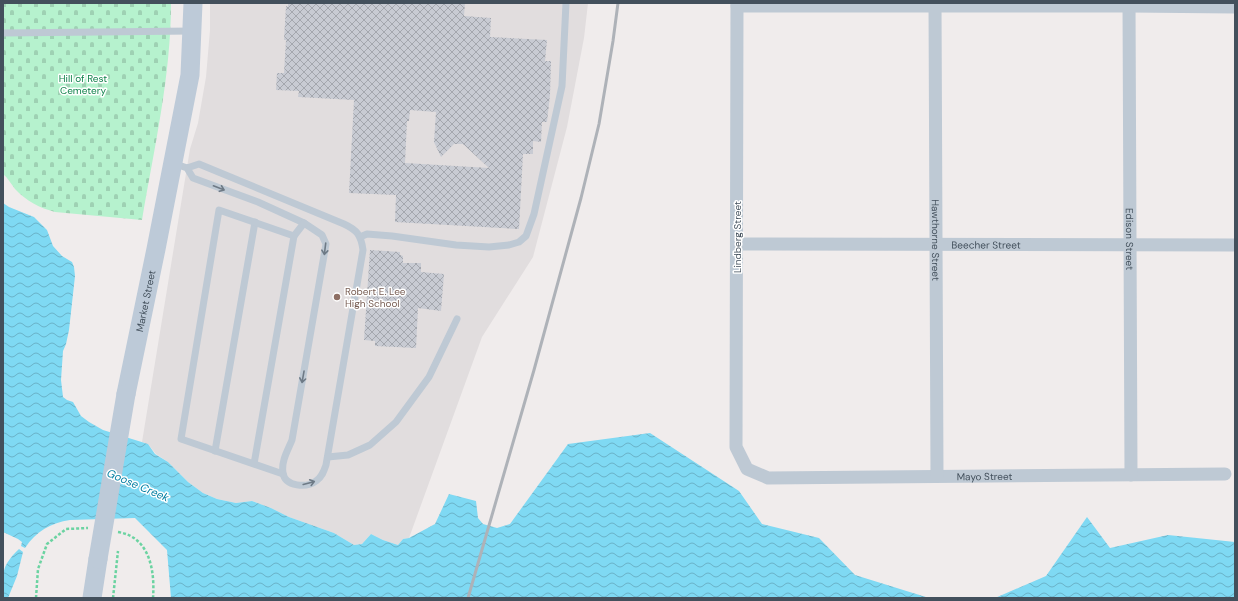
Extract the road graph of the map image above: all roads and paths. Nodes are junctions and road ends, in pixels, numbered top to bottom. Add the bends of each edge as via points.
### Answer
1 (193, 3) edge
2 (566, 3) edge
3 (935, 4) edge
4 (1129, 4) edge
5 (737, 5) edge
6 (1235, 7) edge
7 (192, 31) junction
8 (3, 33) edge
9 (180, 165) junction
10 (255, 222) junction
11 (304, 223) junction
12 (294, 236) junction
13 (360, 237) junction
14 (737, 244) junction
15 (936, 244) junction
16 (1130, 244) junction
17 (1235, 244) edge
18 (457, 319) dead end
19 (215, 451) junction
20 (328, 456) junction
21 (254, 464) junction
22 (747, 469) joint
23 (283, 474) junction
24 (1225, 474) dead end
25 (1131, 475) junction
26 (936, 476) junction
27 (118, 551) dead end
28 (92, 598) edge
29 (113, 598) edge

1 - 7 main road, Market Street
2 - 13 lane via 562,86 534,214 526,236 510,245 489,247 367,234
3 - 4 street
3 - 5 street
3 - 15 street, Hawthorne Street
4 - 6 street
4 - 16 street, Edison Street
5 - 14 street, Lindberg Street
7 - 8 lane
7 - 9 main road, Market Street
9 -> 11 lane via 193,178 258,202
9 - 13 lane via 199,164 344,224
9 - 28 main road, Market Street, bridge via 126,394
10 - 12 lane
10 - 19 lane
10 - 19 lane via 219,210 181,439
11 - 12 lane
11 -> 23 lane via 322,235 326,244 292,440 283,465
12 - 21 lane
13 - 20 lane via 363,250
14 - 15 street, Beecher Street
14 - 22 street, Lindberg Street via 736,447
15 - 16 street, Beecher Street
15 - 26 street, Hawthorne Street
16 - 17 street, Beecher Street
16 - 25 street, Edison Street
18 - 20 lane via 429,377 396,422 370,445 348,455
19 - 21 lane
23 -> 20 lane via 288,481 297,485 307,485 317,481 323,474
21 - 23 lane
22 - 26 street, Mayo Street via 768,478
24 - 25 street, Mayo Street
25 - 26 street, Mayo Street
27 - 29 path

